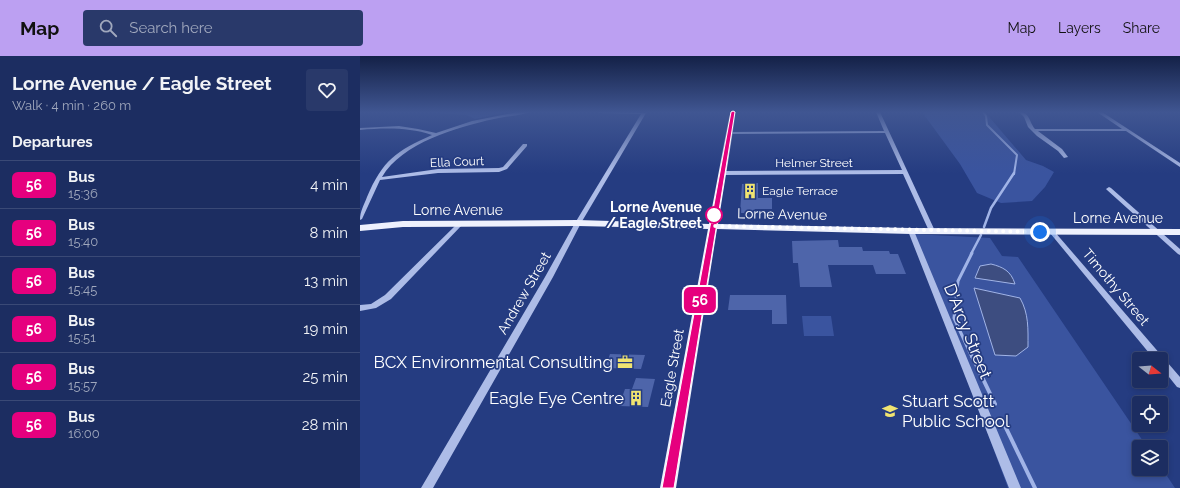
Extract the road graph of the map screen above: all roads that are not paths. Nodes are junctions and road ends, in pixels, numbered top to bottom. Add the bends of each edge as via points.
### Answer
1 (430, 132) edge
2 (446, 132) edge
3 (633, 132) edge
4 (862, 132) edge
5 (887, 132) edge
6 (1036, 132) edge
7 (1130, 132) edge
8 (729, 133) joint
9 (437, 135) junction
10 (525, 145) dead end
11 (1066, 157) dead end
12 (1180, 165) edge
13 (906, 172) junction
14 (722, 173) junction
15 (379, 179) junction
16 (1109, 189) dead end
17 (360, 218) edge
18 (578, 223) junction
19 (460, 224) junction
20 (712, 226) junction
21 (360, 228) edge
22 (911, 231) junction
23 (932, 231) junction
24 (1052, 232) junction
25 (1156, 232) junction
26 (1180, 232) edge
27 (1180, 253) edge
28 (360, 308) edge
29 (1153, 352) edge
30 (1168, 370) edge
31 (1180, 384) edge
32 (427, 488) edge
33 (668, 488) edge
34 (1015, 488) edge

1 - 9 street
2 - 9 street
3 - 18 street, Andrew Street
4 - 8 street
5 - 13 street
6 - 11 street
7 - 12 street
8 - 14 main road, Eagle Street
9 - 15 street via 397,156 387,165
10 - 15 street, Ella Court via 505,168 499,170 438,171
13 - 14 street, Helmer Street
13 - 23 street
14 - 20 main road, Eagle Street
15 - 17 street
16 - 25 street
18 - 19 main road, Lorne Avenue
18 - 20 main road, Lorne Avenue
18 - 32 street, Andrew Street
19 - 21 main road, Lorne Avenue via 403,224
19 - 28 street via 388,297 373,306
20 - 22 main road, Lorne Avenue
20 - 33 main road, Eagle Street
22 - 23 main road, Lorne Avenue
22 - 34 street, D'Arcy Street
23 - 24 main road, Lorne Avenue
24 - 25 main road, Lorne Avenue
24 - 29 street, Timothy Street
25 - 26 main road, Lorne Avenue
25 - 27 street
30 - 31 street

